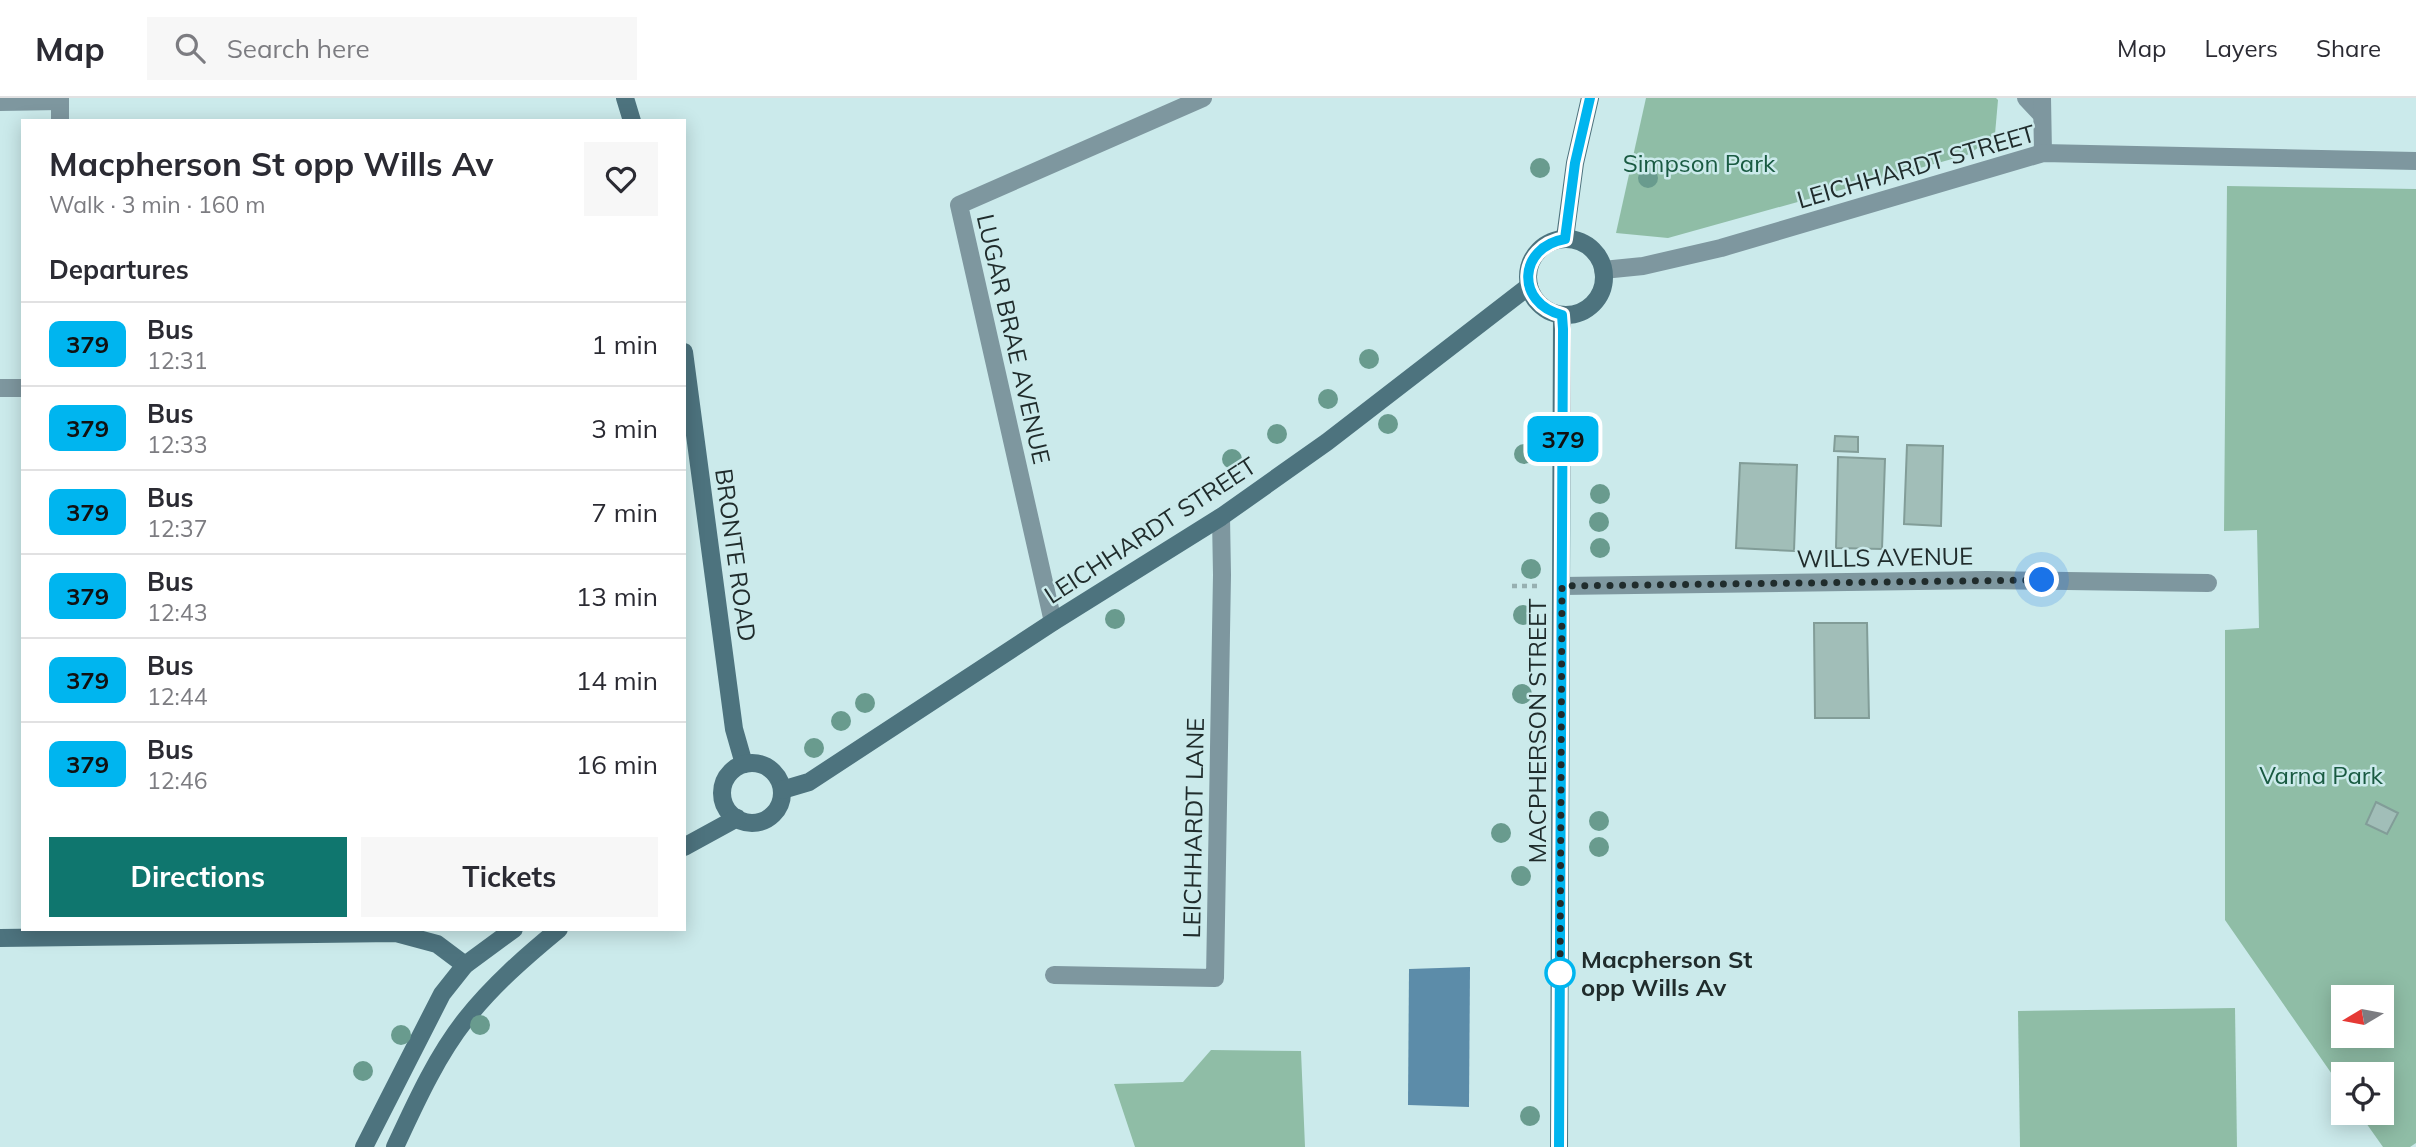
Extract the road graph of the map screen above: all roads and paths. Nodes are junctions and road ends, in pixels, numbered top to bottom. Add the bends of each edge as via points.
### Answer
1 (625, 98) edge
2 (1203, 98) edge
3 (1590, 98) edge
4 (2026, 98) edge
5 (60, 100) edge
6 (0, 102) edge
7 (2042, 107) edge
8 (60, 119) edge
9 (631, 119) edge
10 (2043, 153) junction
11 (2416, 161) edge
12 (1565, 239) junction
13 (1603, 270) junction
14 (1529, 286) junction
15 (1562, 315) junction
16 (686, 367) edge
17 (0, 388) edge
18 (21, 388) edge
19 (1221, 517) junction
20 (2208, 583) dead end
21 (1562, 586) junction
22 (1053, 622) junction
23 (744, 764) junction
24 (782, 790) junction
25 (737, 818) junction
26 (686, 846) edge
27 (511, 931) edge
28 (557, 931) edge
29 (61, 933) edge
30 (0, 938) edge
31 (465, 965) junction
32 (1054, 975) dead end
33 (364, 1147) edge
34 (395, 1147) edge
35 (1559, 1147) edge

1 - 9 main road
2 - 22 street, LUGAR BRAE AVENUE via 958,205
3 - 12 main road
4 - 7 street
5 - 6 street
5 - 8 street
7 - 10 street
10 - 11 street, LEICHHARDT STREET
10 - 13 street, LEICHHARDT STREET via 1720,248
12 - 13 main road via 1586,245
12 - 14 main road via 1538,251 1531,262
13 - 15 main road via 1594,303
14 - 15 main road via 1541,306
14 - 19 main road, LEICHHARDT STREET via 1327,442
15 - 21 main road, MACPHERSON STREET
16 - 23 main road, BRONTE ROAD via 734,729
17 - 18 street
19 - 22 main road, LEICHHARDT STREET
19 - 32 street, LEICHHARDT LANE via 1215,978
20 - 21 street, WILLS AVENUE via 1987,580
21 - 35 main road, MACPHERSON STREET
22 - 24 main road, LEICHHARDT STREET via 809,782
23 - 24 main road via 755,762 773,771
23 - 25 main road via 726,778 723,788 723,800
24 - 25 main road via 771,816 754,822
25 - 26 main road
27 - 31 main road
28 - 34 main road via 510,970 464,1022
29 - 30 main road
29 - 31 main road via 396,933 437,944
31 - 33 main road via 442,994

